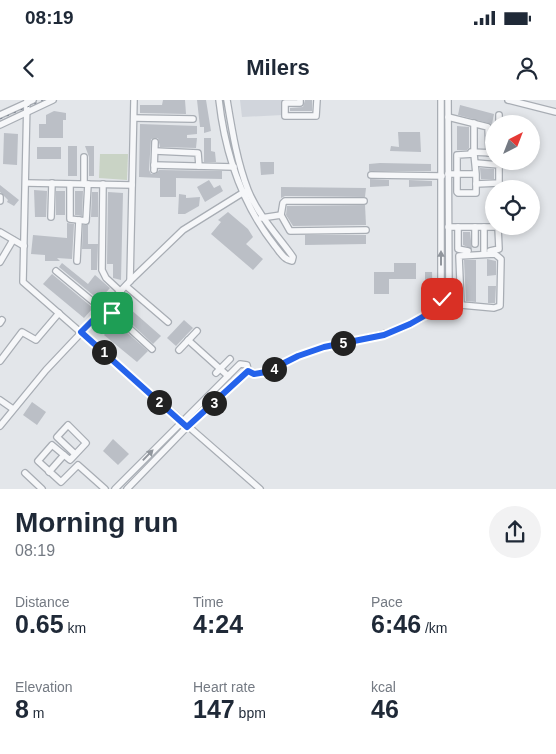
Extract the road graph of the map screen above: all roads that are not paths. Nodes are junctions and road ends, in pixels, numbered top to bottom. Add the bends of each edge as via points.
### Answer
1 (34, 100) edge
2 (53, 100) edge
3 (134, 100) edge
4 (220, 100) edge
5 (227, 100) edge
6 (300, 100) edge
7 (317, 100) edge
8 (441, 100) edge
9 (448, 100) edge
10 (508, 100) edge
11 (27, 102) edge
12 (556, 112) edge
13 (27, 113) junction
14 (0, 115) edge
15 (448, 117) junction
16 (134, 118) junction
17 (193, 119) dead end
18 (474, 123) junction
19 (0, 125) edge
20 (485, 126) edge
21 (233, 134) junction
22 (225, 136) junction
23 (155, 142) dead end
24 (155, 151) junction
25 (462, 152) dead end
26 (474, 152) junction
27 (485, 153) edge
28 (84, 157) dead end
29 (476, 163) junction
30 (199, 166) junction
31 (234, 167) junction
32 (457, 174) junction
33 (476, 174) junction
34 (371, 175) dead end
35 (445, 175) junction
36 (26, 183) junction
37 (52, 183) junction
38 (70, 184) junction
39 (86, 184) junction
40 (103, 184) junction
41 (476, 184) junction
42 (132, 185) junction
43 (248, 190) junction
44 (242, 194) junction
45 (0, 196) edge
46 (0, 201) edge
47 (364, 201) dead end
48 (281, 215) junction
49 (263, 216) junction
50 (51, 217) dead end
51 (78, 220) junction
52 (257, 220) junction
53 (448, 227) junction
54 (458, 227) junction
55 (475, 227) junction
56 (484, 227) junction
57 (366, 230) dead end
58 (0, 232) edge
59 (13, 240) junction
60 (475, 244) dead end
61 (448, 245) junction
62 (458, 245) junction
63 (24, 246) junction
64 (484, 251) junction
65 (77, 261) dead end
66 (0, 262) edge
67 (56, 271) dead end
68 (448, 281) junction
69 (459, 281) junction
70 (128, 284) junction
71 (121, 292) junction
72 (443, 300) junction
73 (104, 309) junction
74 (60, 314) junction
75 (168, 322) dead end
76 (196, 331) dead end
77 (81, 332) junction
78 (188, 340) junction
79 (152, 349) dead end
80 (179, 350) dead end
81 (230, 359) dead end
82 (0, 360) edge
83 (218, 371) junction
84 (248, 371) junction
85 (228, 376) junction
86 (0, 400) edge
87 (13, 409) junction
88 (181, 421) junction
89 (0, 426) edge
90 (187, 427) junction
91 (64, 455) junction
92 (73, 456) junction
93 (78, 465) junction
94 (49, 472) junction
95 (25, 473) dead end
96 (132, 484) junction
97 (42, 489) edge
98 (105, 489) edge
99 (116, 489) edge
100 (127, 489) edge
101 (138, 489) edge
102 (260, 489) edge

1 - 11 street
2 - 13 street
3 - 16 street
4 - 22 street
5 - 21 street
6 - 7 street via 285,103 285,116 316,116
8 - 35 street
9 - 15 street
10 - 12 street
11 - 13 street
11 - 14 street
13 - 19 street
13 - 36 street
15 - 18 street
15 - 35 street
16 - 17 street
16 - 42 street
18 - 20 street
18 - 26 street
21 - 22 street
21 - 43 street
22 - 31 street
23 - 24 street
24 - 30 street via 198,153
24 - 30 street via 154,167
25 - 26 street
26 - 27 street
28 - 39 street
29 - 32 street via 474,154 458,154
29 - 33 street
29 - 41 street via 498,164 499,182
30 - 31 street
31 - 44 street
32 - 33 street
32 - 35 street
32 - 41 street via 458,193 476,194
33 - 41 street
34 - 35 street
35 - 53 street
72 -> 35 street
36 - 37 street
36 - 63 street
37 - 38 street
37 - 50 street
38 - 39 street
38 - 51 street via 69,218
39 - 40 street
39 - 51 street via 88,219
40 - 42 street
40 - 71 street via 102,270
42 - 70 street
43 - 44 street
43 - 49 street
44 - 52 street
44 - 70 street via 183,230
45 - 46 street
47 - 48 street via 285,201
48 - 49 street
48 - 57 street via 290,231
49 - 52 street
49 - 52 street via 293,260 284,258
51 - 65 street
53 - 54 street
53 - 61 street
54 - 55 street
54 - 62 street
55 - 56 street
55 - 60 street
56 - 64 street
56 - 64 street via 499,230 499,250
58 - 59 street
59 - 63 street
59 - 66 street
61 - 62 street
61 - 68 street
62 - 64 street via 459,251
63 - 74 street via 23,282
67 - 73 street
68 - 69 street
68 - 72 street via 449,298
69 - 69 street via 460,255 498,255 500,306 461,305
70 - 71 street
70 - 75 street
71 - 73 street
72 - 84 street via 433,311 384,335 324,347 266,372 254,374
73 - 77 street
73 - 79 street
74 - 77 street
74 - 82 street via 36,340 22,332
76 - 78 street
77 - 87 street
77 - 88 street
78 - 80 street
78 - 83 street
81 - 83 street
83 - 85 street
84 - 85 street via 247,365 240,364
84 - 90 street
85 - 88 street
86 - 87 street
87 - 89 street
88 - 90 street
99 -> 88 street
90 - 96 street
90 - 102 street
91 - 92 street via 69,460
91 - 94 street
91 - 94 street via 52,445 45,452 38,461
92 - 92 street via 86,440 68,426 57,437
92 - 93 street
93 - 94 street via 62,482
93 - 98 street
95 - 97 street
96 - 100 street
96 - 101 street

